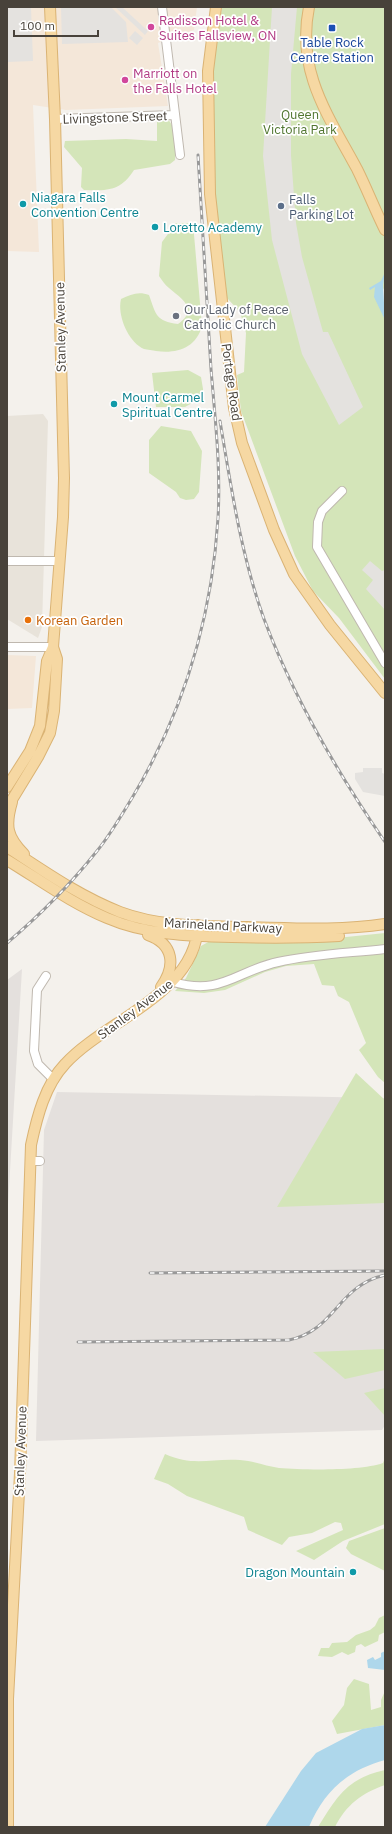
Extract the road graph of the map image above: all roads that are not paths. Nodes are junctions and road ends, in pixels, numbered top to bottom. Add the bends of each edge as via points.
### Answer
1 (50, 7) edge
2 (162, 7) edge
3 (216, 7) edge
4 (309, 7) edge
5 (314, 7) edge
6 (174, 115) junction
7 (55, 119) junction
8 (180, 155) dead end
9 (385, 217) edge
10 (385, 230) edge
11 (342, 491) dead end
12 (7, 561) edge
13 (60, 561) junction
14 (7, 647) edge
15 (53, 647) junction
16 (385, 663) edge
17 (385, 692) edge
18 (7, 787) edge
19 (13, 798) junction
20 (7, 808) edge
21 (7, 847) edge
22 (7, 860) edge
23 (36, 866) junction
24 (72, 901) junction
25 (385, 924) edge
26 (385, 930) edge
27 (198, 931) junction
28 (385, 949) edge
29 (46, 976) dead end
30 (173, 982) junction
31 (154, 997) junction
32 (54, 1080) junction
33 (7, 1699) edge
34 (8, 1827) edge

1 - 7 main road, Stanley Avenue
2 - 6 street
3 - 17 main road, Portage Road via 208,71 210,194 233,401 242,443 274,530 294,574 330,624
4 - 10 main road via 306,46 313,83
5 - 9 main road via 311,43 313,64 319,84
6 - 7 street, Livingstone Street
6 - 8 street
7 - 13 main road, Stanley Avenue via 64,478
11 - 16 street via 322,511 318,522 317,547
12 - 13 street
13 - 15 main road, Stanley Avenue
14 - 15 street
15 - 18 main road, Stanley Avenue via 47,661 40,726 30,751
15 - 19 main road, Stanley Avenue via 57,660 50,733
19 - 20 main road, Stanley Avenue
19 - 23 main road via 8,816 9,834 19,849
21 - 23 main road, Marineland Parkway
22 - 24 main road, Marineland Parkway
23 - 27 main road, Marineland Parkway via 84,895 121,912
24 - 27 main road, Marineland Parkway via 107,918 162,933
24 - 31 main road via 119,927 158,938 165,946 171,968 169,976
25 - 27 main road, Marineland Parkway via 324,930
26 - 27 main road, Marineland Parkway via 295,938
27 - 30 main road, Stanley Avenue via 187,963
28 - 30 street via 276,962 214,986
29 - 32 street via 37,990 34,1051 38,1064
30 - 31 main road, Stanley Avenue
31 - 32 main road, Stanley Avenue via 79,1051 64,1065
32 - 33 main road, Stanley Avenue via 38,1112 31,1145 35,1161
33 - 34 main road, Stanley Avenue

